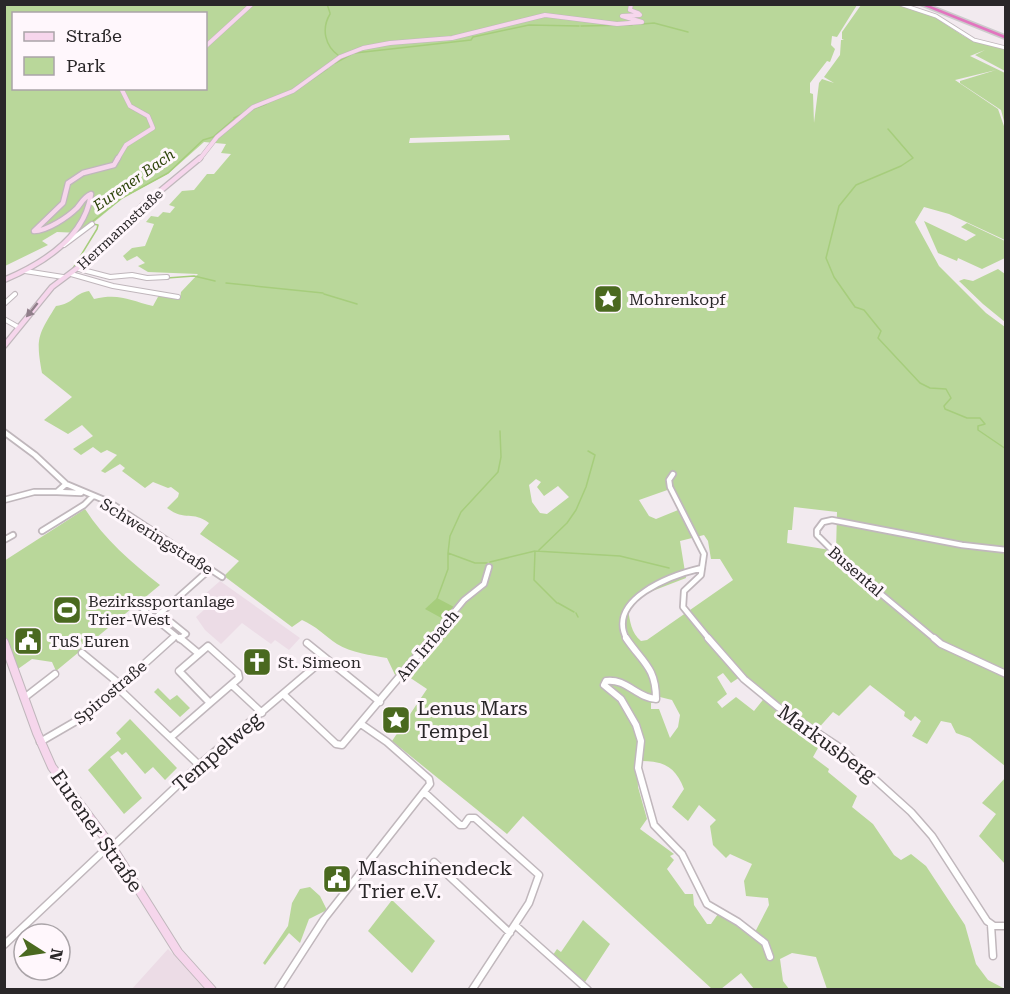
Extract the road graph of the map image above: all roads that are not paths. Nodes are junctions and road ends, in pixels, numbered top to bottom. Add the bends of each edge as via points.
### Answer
1 (252, 4) edge
2 (631, 4) edge
3 (900, 4) edge
4 (923, 4) edge
5 (1005, 37) edge
6 (207, 45) edge
7 (1005, 48) edge
8 (122, 90) edge
9 (92, 225) dead end
10 (64, 245) junction
11 (79, 269) junction
12 (25, 271) junction
13 (71, 274) junction
14 (167, 277) dead end
15 (63, 278) junction
16 (4, 280) edge
17 (15, 294) dead end
18 (178, 297) dead end
19 (4, 304) edge
20 (4, 319) edge
21 (18, 327) junction
22 (4, 346) edge
23 (4, 432) edge
24 (673, 474) dead end
25 (66, 484) junction
26 (57, 492) junction
27 (83, 493) junction
28 (93, 496) junction
29 (4, 500) edge
30 (42, 531) dead end
31 (13, 535) dead end
32 (4, 540) edge
33 (1005, 550) edge
34 (489, 567) dead end
35 (702, 568) junction
36 (209, 570) junction
37 (222, 577) dead end
38 (138, 605) dead end
39 (160, 613) junction
40 (154, 619) junction
41 (177, 638) junction
42 (4, 642) edge
43 (307, 643) dead end
44 (82, 653) dead end
45 (198, 653) junction
46 (6, 657) edge
47 (324, 659) junction
48 (9, 668) edge
49 (55, 674) dead end
50 (1005, 674) edge
51 (232, 685) junction
52 (120, 686) junction
53 (283, 694) junction
54 (24, 698) junction
55 (380, 702) junction
56 (211, 704) junction
57 (261, 713) junction
58 (361, 724) junction
59 (171, 737) junction
60 (40, 742) junction
61 (199, 765) junction
62 (424, 792) junction
63 (111, 846) junction
64 (434, 862) dead end
65 (990, 924) junction
66 (515, 926) junction
67 (1005, 926) edge
68 (510, 933) junction
69 (4, 945) edge
70 (993, 956) dead end
71 (770, 957) dead end
72 (212, 990) edge
73 (278, 990) edge
74 (472, 990) edge
75 (588, 990) edge

1 - 6 street
2 - 11 street, Herrmannstraße via 630,10 639,16 622,16 643,22 620,24 545,15 452,38 390,43 335,60 293,91 248,110
3 - 7 street via 936,16 971,38
4 - 5 highway
8 - 10 street via 129,106 144,112 153,128 126,145 114,165 88,171 67,185 63,203 34,230 42,231 92,194 88,211
9 - 10 street
10 - 12 street
11 - 13 street, Herrmannstraße
11 - 14 street via 110,277
12 - 15 street
12 - 16 street
13 - 15 street, Herrmannstraße
13 - 18 street via 112,286
15 -> 21 street, Herrmannstraße
17 - 19 street
20 - 21 street
21 - 22 street, Herrmannstraße
23 - 25 street
24 - 35 street via 670,487 704,554
25 - 26 street
25 - 27 street
26 - 27 street
26 - 29 street via 34,492
27 - 28 street, Schweringstraße
28 - 30 street via 85,506
28 - 36 street, Schweringstraße via 109,502
31 - 32 street
33 - 50 street, Busental via 832,520 823,522 817,530 826,546 851,569 941,644
34 - 55 street, Am Irrbach via 487,581 464,600
35 - 65 street, Markusberg via 684,591 683,607 689,616 744,679 839,747 905,806 932,836
35 - 71 street via 638,596 621,618 626,638 652,671 656,699 612,679 604,685 621,699 636,725 641,741 638,768 654,825 682,854 707,904 765,943
36 - 37 street, Schweringstraße
36 - 39 street
38 - 40 street
39 - 40 street
39 - 41 street via 186,634
40 - 41 street
41 - 45 street
41 - 52 street, Spirostraße
42 - 46 street, Eurener Straße
43 - 47 street
44 - 52 street
45 - 51 street via 208,646 238,673 239,678
45 - 56 street via 179,670
46 - 48 street, Eurener Straße
47 - 53 street, Tempelweg
47 - 55 street
48 - 54 street, Eurener Straße
49 - 54 street
51 - 56 street
51 - 57 street
52 - 59 street
52 - 60 street, Spirostraße via 78,721
53 - 57 street, Tempelweg
53 - 58 street, Am Irrbach via 336,744 342,745
54 - 60 street, Eurener Straße
55 - 58 street, Am Irrbach
56 - 59 street
57 - 61 street, Tempelweg
58 - 62 street via 429,779
59 - 61 street
60 - 63 street, Eurener Straße via 58,775
61 - 63 street, Tempelweg
62 - 66 street via 460,825 475,818 539,875
62 - 73 street via 324,919
63 - 69 street, Tempelweg
63 - 72 street, Eurener Straße via 177,952
64 - 68 street
65 - 67 street
65 - 70 street, Markusberg
66 - 68 street
66 - 75 street
68 - 74 street

